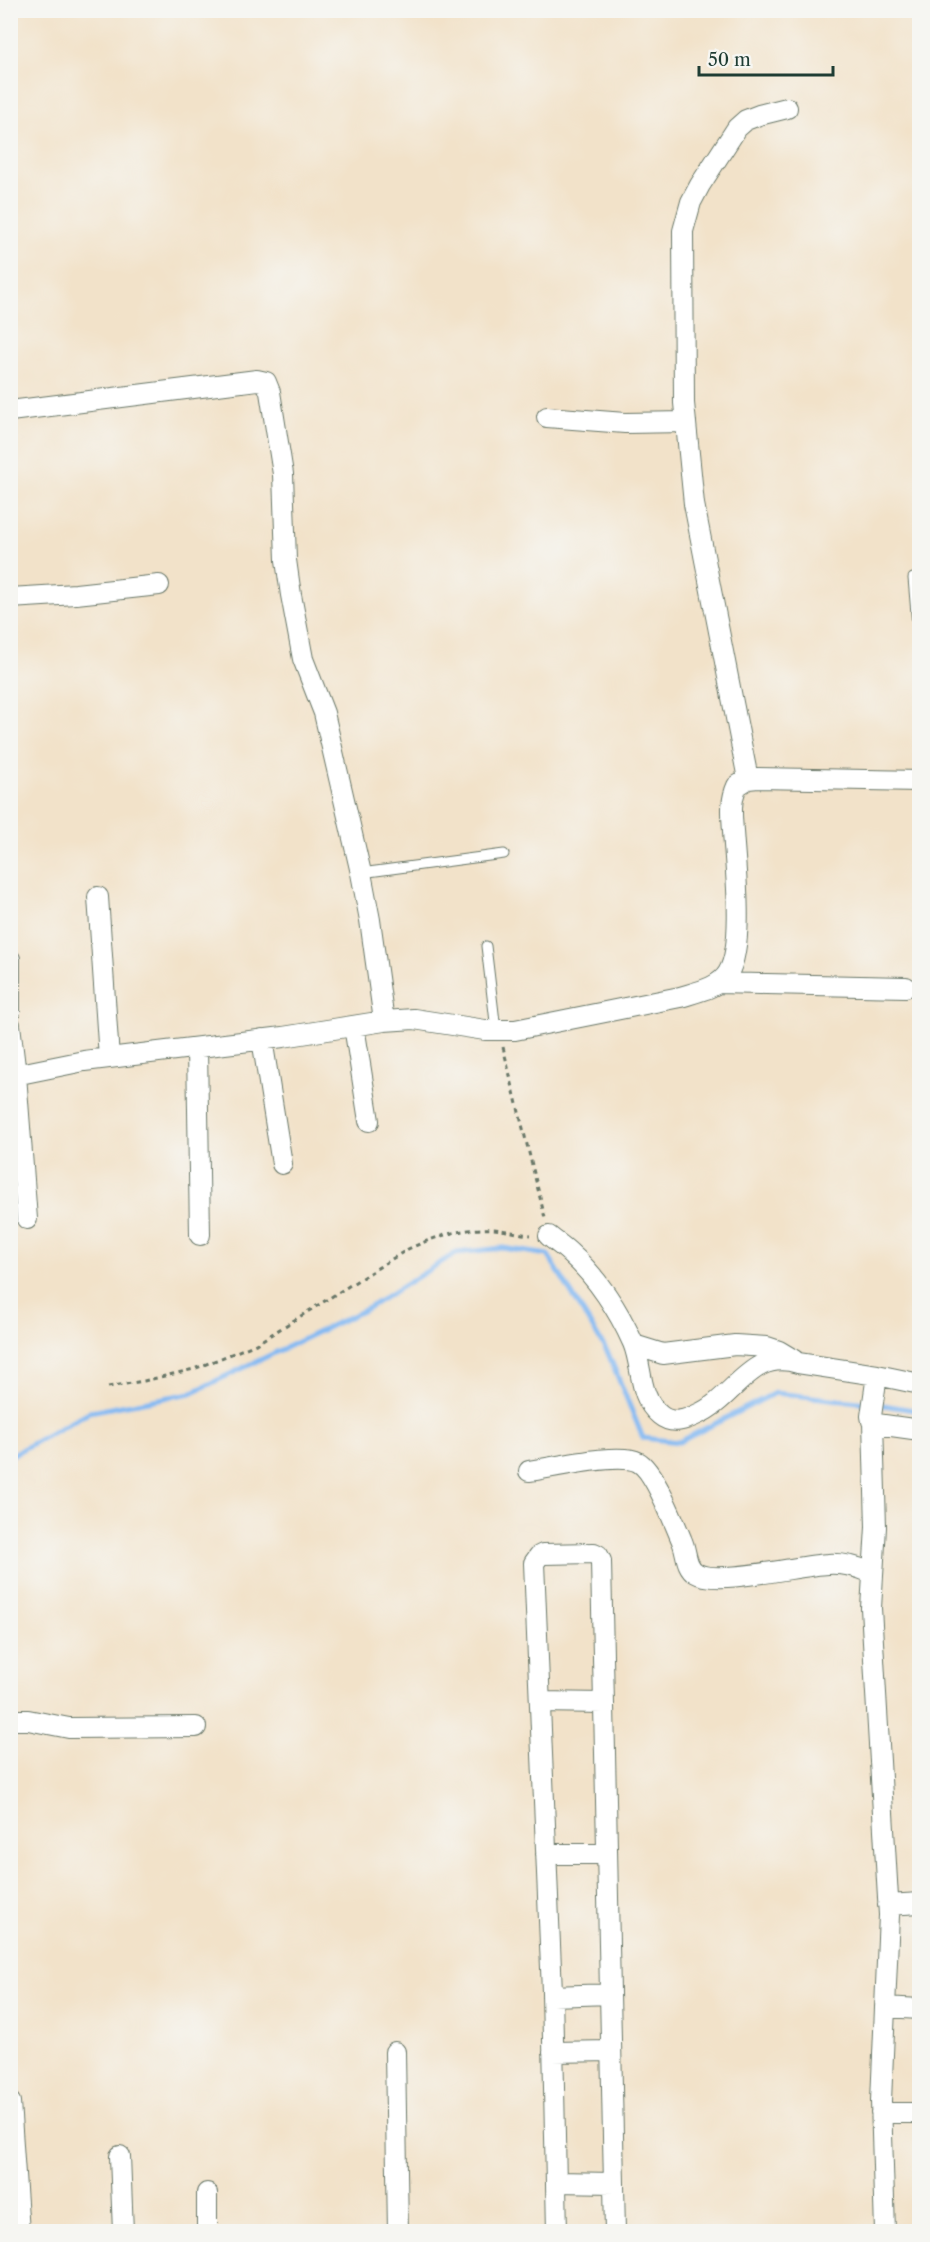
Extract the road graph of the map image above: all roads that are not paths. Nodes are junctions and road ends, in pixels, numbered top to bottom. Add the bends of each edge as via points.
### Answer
1 (787, 108) dead end
2 (10, 411) edge
3 (547, 417) dead end
4 (686, 422) junction
5 (913, 578) dead end
6 (159, 585) dead end
7 (10, 590) edge
8 (11, 598) edge
9 (920, 661) edge
10 (748, 779) junction
11 (920, 781) edge
12 (504, 854) dead end
13 (361, 873) junction
14 (98, 897) dead end
15 (486, 946) dead end
16 (10, 959) edge
17 (718, 982) junction
18 (906, 987) dead end
19 (10, 1012) edge
20 (384, 1021) junction
21 (10, 1025) edge
22 (354, 1026) junction
23 (497, 1031) junction
24 (262, 1039) junction
25 (197, 1048) junction
26 (109, 1058) junction
27 (13, 1075) edge
28 (369, 1120) dead end
29 (282, 1164) dead end
30 (27, 1219) dead end
31 (201, 1235) dead end
32 (549, 1236) road end
33 (634, 1346) junction
34 (798, 1363) junction
35 (877, 1379) junction
36 (920, 1384) edge
37 (872, 1419) junction
38 (920, 1430) edge
39 (529, 1471) dead end
40 (872, 1573) junction
41 (540, 1702) junction
42 (604, 1703) junction
43 (10, 1720) edge
44 (196, 1727) dead end
45 (546, 1854) junction
46 (607, 1854) junction
47 (920, 1903) edge
48 (888, 1905) junction
49 (610, 1994) junction
50 (552, 1996) junction
51 (885, 2007) junction
52 (920, 2009) edge
53 (611, 2051) junction
54 (395, 2052) dead end
55 (553, 2052) junction
56 (10, 2102) edge
57 (881, 2113) junction
58 (920, 2113) edge
59 (12, 2143) edge
60 (120, 2156) dead end
61 (556, 2182) junction
62 (614, 2183) junction
63 (207, 2193) dead end
64 (20, 2232) edge
65 (123, 2232) edge
66 (207, 2232) edge
67 (398, 2232) edge
68 (557, 2232) edge
69 (615, 2232) edge
70 (885, 2232) edge

1 - 4 street via 746,120 737,128 688,210 683,231
2 - 13 street via 257,380 266,382 282,466 286,560 303,659 321,703
3 - 4 street via 635,424
4 - 10 street via 698,528
5 - 9 lane
6 - 8 street
7 - 8 street
10 - 11 street
10 - 17 street via 737,786 733,799 737,935 728,973
12 - 13 lane
13 - 20 street
14 - 26 street
15 - 23 lane
16 - 19 street
17 - 18 street
17 - 23 street via 680,997
20 - 22 street
20 - 23 street via 414,1019
21 - 27 street
22 - 24 street
22 - 28 street
24 - 25 street
24 - 29 street
25 - 26 street
25 - 31 street
26 - 27 street
27 - 30 street
32 - 33 street via 595,1280
33 - 34 street via 663,1354 735,1345 767,1347
33 - 34 street via 643,1391 662,1417 679,1421 720,1401 761,1364 786,1359
34 - 35 street
35 - 36 street
35 - 37 street
37 - 38 street
37 - 40 street via 876,1527
39 - 40 street via 627,1458 639,1462 657,1486 684,1544 688,1566 698,1575 731,1577 830,1563
40 - 48 street
41 - 42 street
41 - 42 street via 534,1563 543,1554 594,1553 601,1560
41 - 45 street
42 - 46 street
43 - 44 street via 69,1728
45 - 46 street
45 - 50 street
46 - 49 street
47 - 48 street
48 - 51 street
49 - 50 street
49 - 53 street
50 - 55 street
51 - 52 street
51 - 57 street
53 - 55 street
53 - 62 street
54 - 67 street
55 - 61 street
56 - 59 street
57 - 58 street
57 - 70 street
59 - 64 street
60 - 65 street
61 - 62 street
61 - 68 street
62 - 69 street
63 - 66 street

